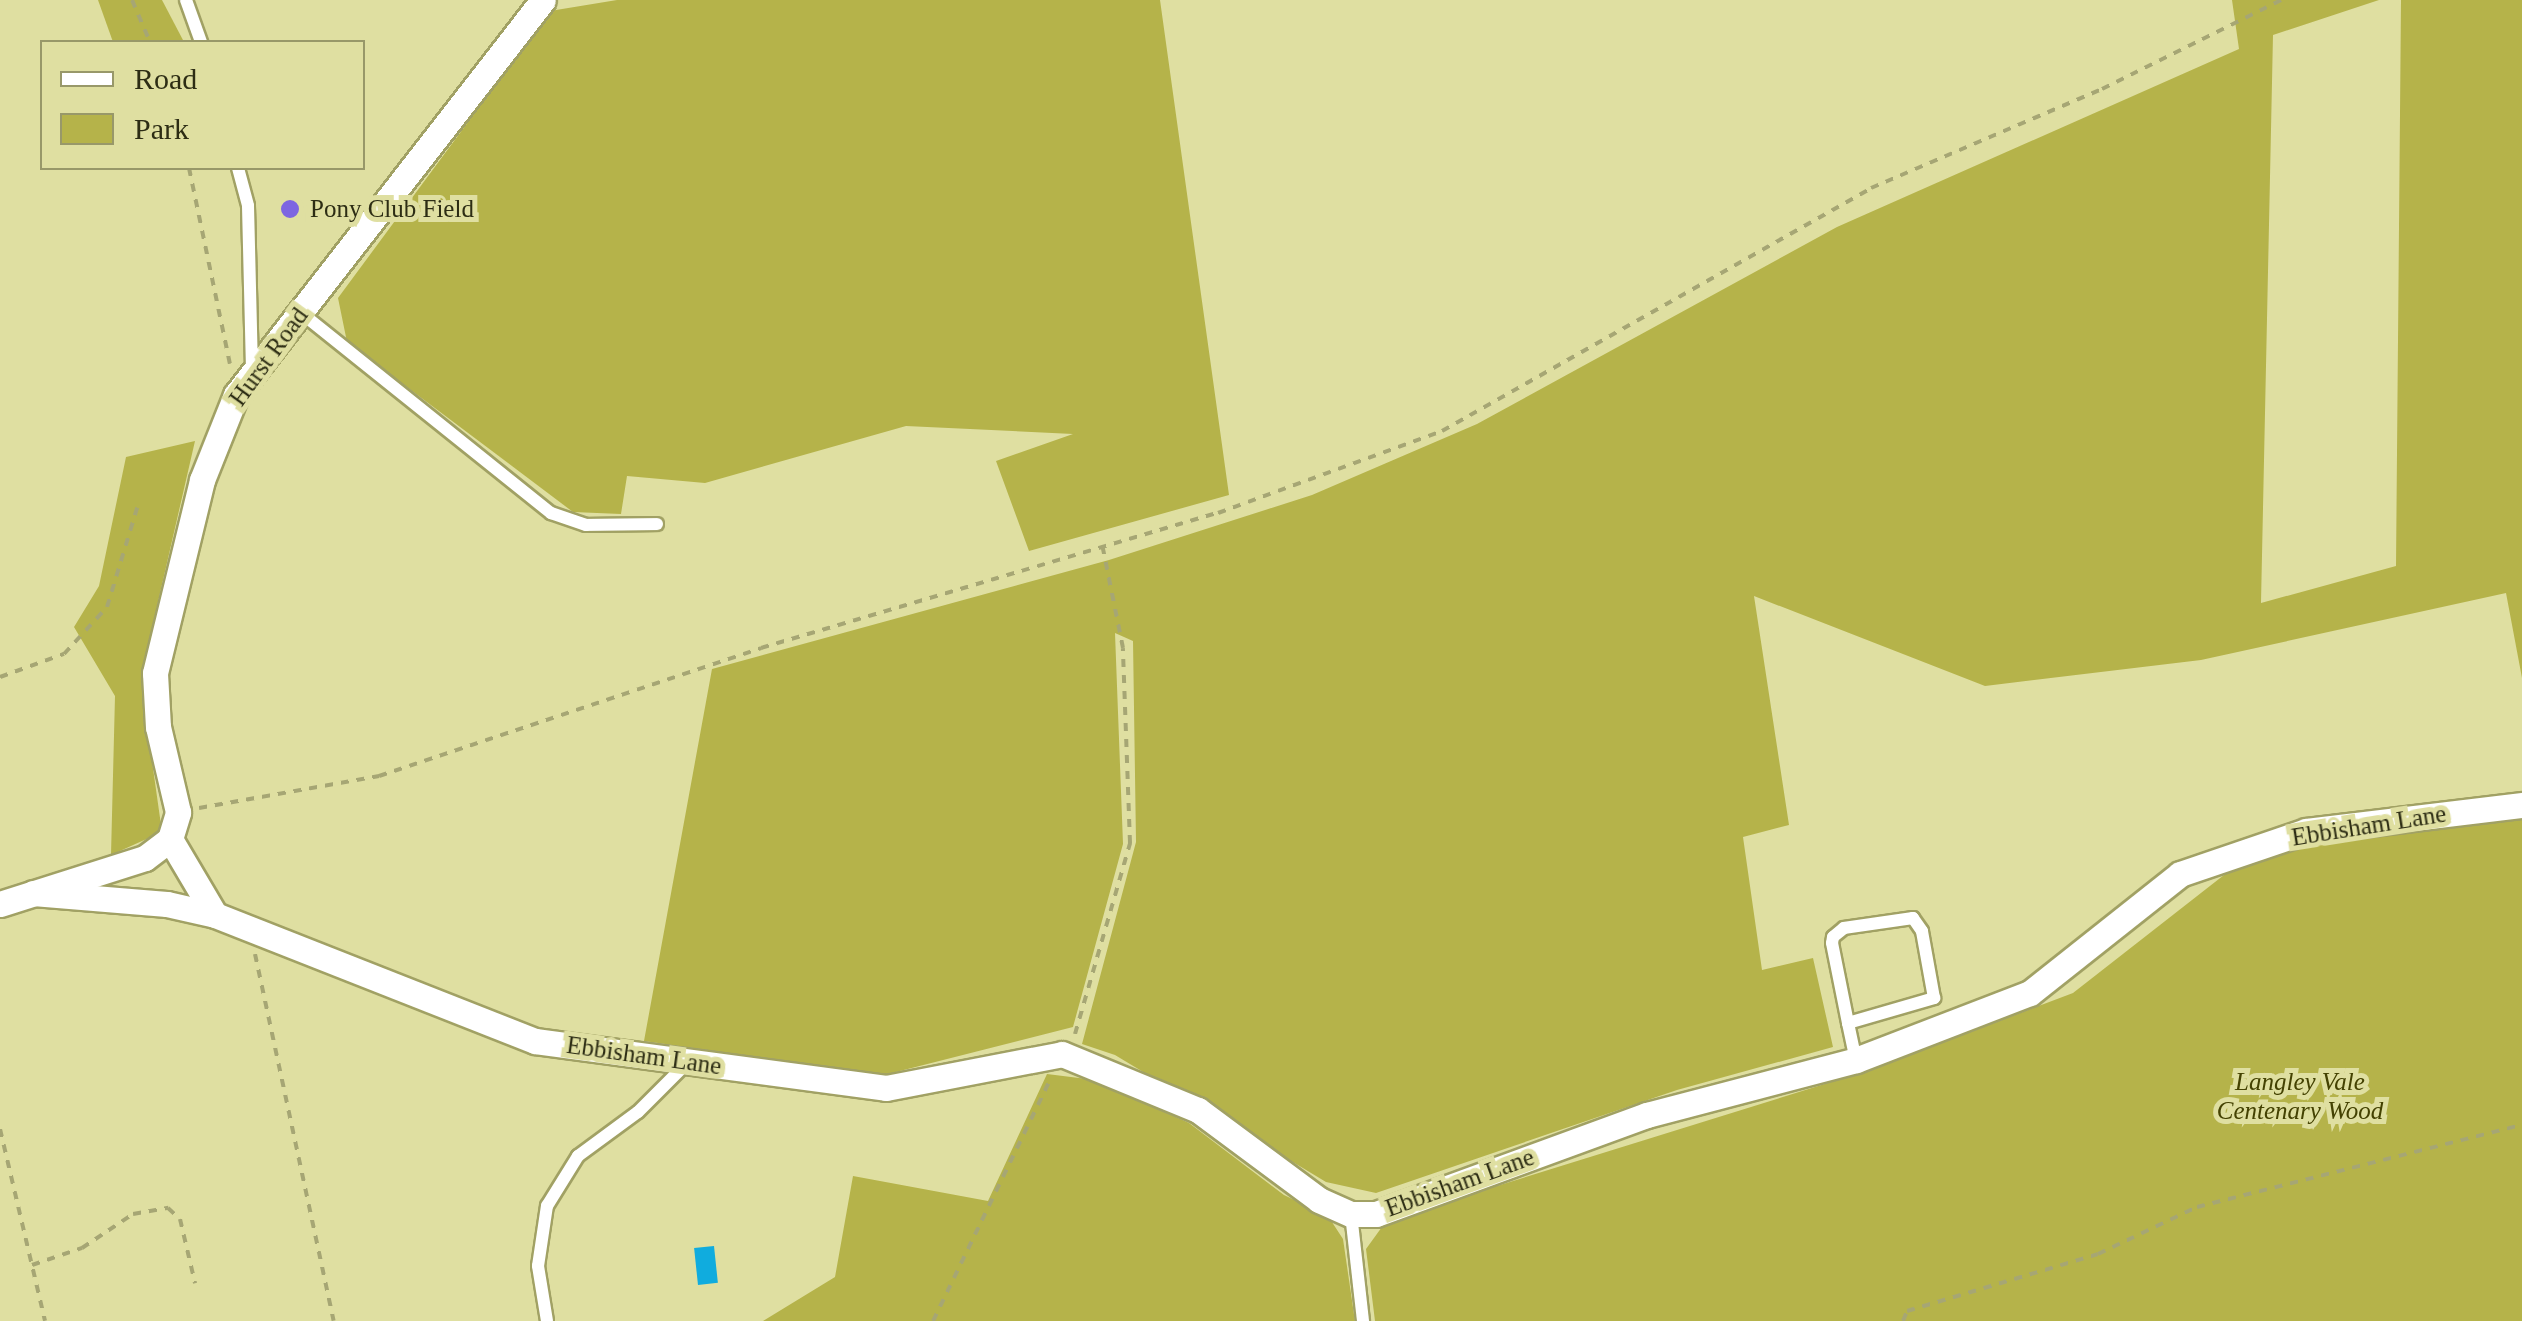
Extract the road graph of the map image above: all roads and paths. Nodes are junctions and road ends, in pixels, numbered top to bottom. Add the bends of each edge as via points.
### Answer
1 (132, 0) edge
2 (186, 0) edge
3 (543, 0) edge
4 (2282, 0) edge
5 (149, 40) edge
6 (199, 40) edge
7 (190, 170) edge
8 (239, 170) edge
9 (300, 312) junction
10 (244, 384) junction
11 (139, 502) dead end
12 (657, 524) dead end
13 (1102, 544) junction
14 (0, 676) edge
15 (2522, 805) edge
16 (178, 812) junction
17 (170, 839) junction
18 (145, 858) junction
19 (33, 893) junction
20 (0, 904) edge
21 (167, 904) junction
22 (215, 915) junction
23 (258, 930) junction
24 (1848, 1023) junction
25 (1062, 1054) junction
26 (1856, 1060) junction
27 (688, 1062) junction
28 (2522, 1125) edge
29 (0, 1129) edge
30 (1351, 1214) junction
31 (32, 1265) junction
32 (194, 1283) dead end
33 (45, 1321) edge
34 (334, 1321) edge
35 (547, 1321) edge
36 (934, 1321) edge
37 (1363, 1321) edge
38 (1903, 1321) edge

1 - 5 path
2 - 6 lane
3 - 9 street, Hurst Road
4 - 13 path via 2102,88 1871,188 1442,430 1218,513
7 - 10 path
8 - 10 lane via 248,206
9 - 10 street, Hurst Road
9 - 12 lane via 552,513 586,525
10 - 16 street, Hurst Road via 202,480 155,673 158,728
11 - 14 path via 107,607 64,654
13 - 16 path via 761,648 379,776
13 - 25 path via 1123,648 1130,843 1076,1032
15 - 26 street, Ebbisham Lane via 2306,831 2180,874 2030,993
16 - 17 street, Hurst Road
17 - 18 street, Ebbisham Lane
17 - 22 street
18 - 19 street, Ebbisham Lane
18 - 21 street
19 - 20 street, Ebbisham Lane
19 - 21 street, Ebbisham Lane
21 - 22 street, Ebbisham Lane
22 - 23 street, Ebbisham Lane
23 - 27 street, Ebbisham Lane via 535,1041
23 - 34 path via 254,956
24 - 24 lane via 1833,936 1844,928 1913,918 1922,931 1934,998
24 - 26 lane
25 - 27 street, Ebbisham Lane via 886,1088
25 - 30 street, Ebbisham Lane via 1198,1110 1320,1200
25 - 36 path
26 - 30 street, Ebbisham Lane via 1647,1116 1376,1214
27 - 35 lane via 638,1112 578,1156 547,1206 538,1266
28 - 38 path via 2197,1207 2098,1254 1907,1311
29 - 31 path
30 - 37 lane
31 - 32 path via 82,1248 133,1214 168,1208 180,1219
31 - 33 path

